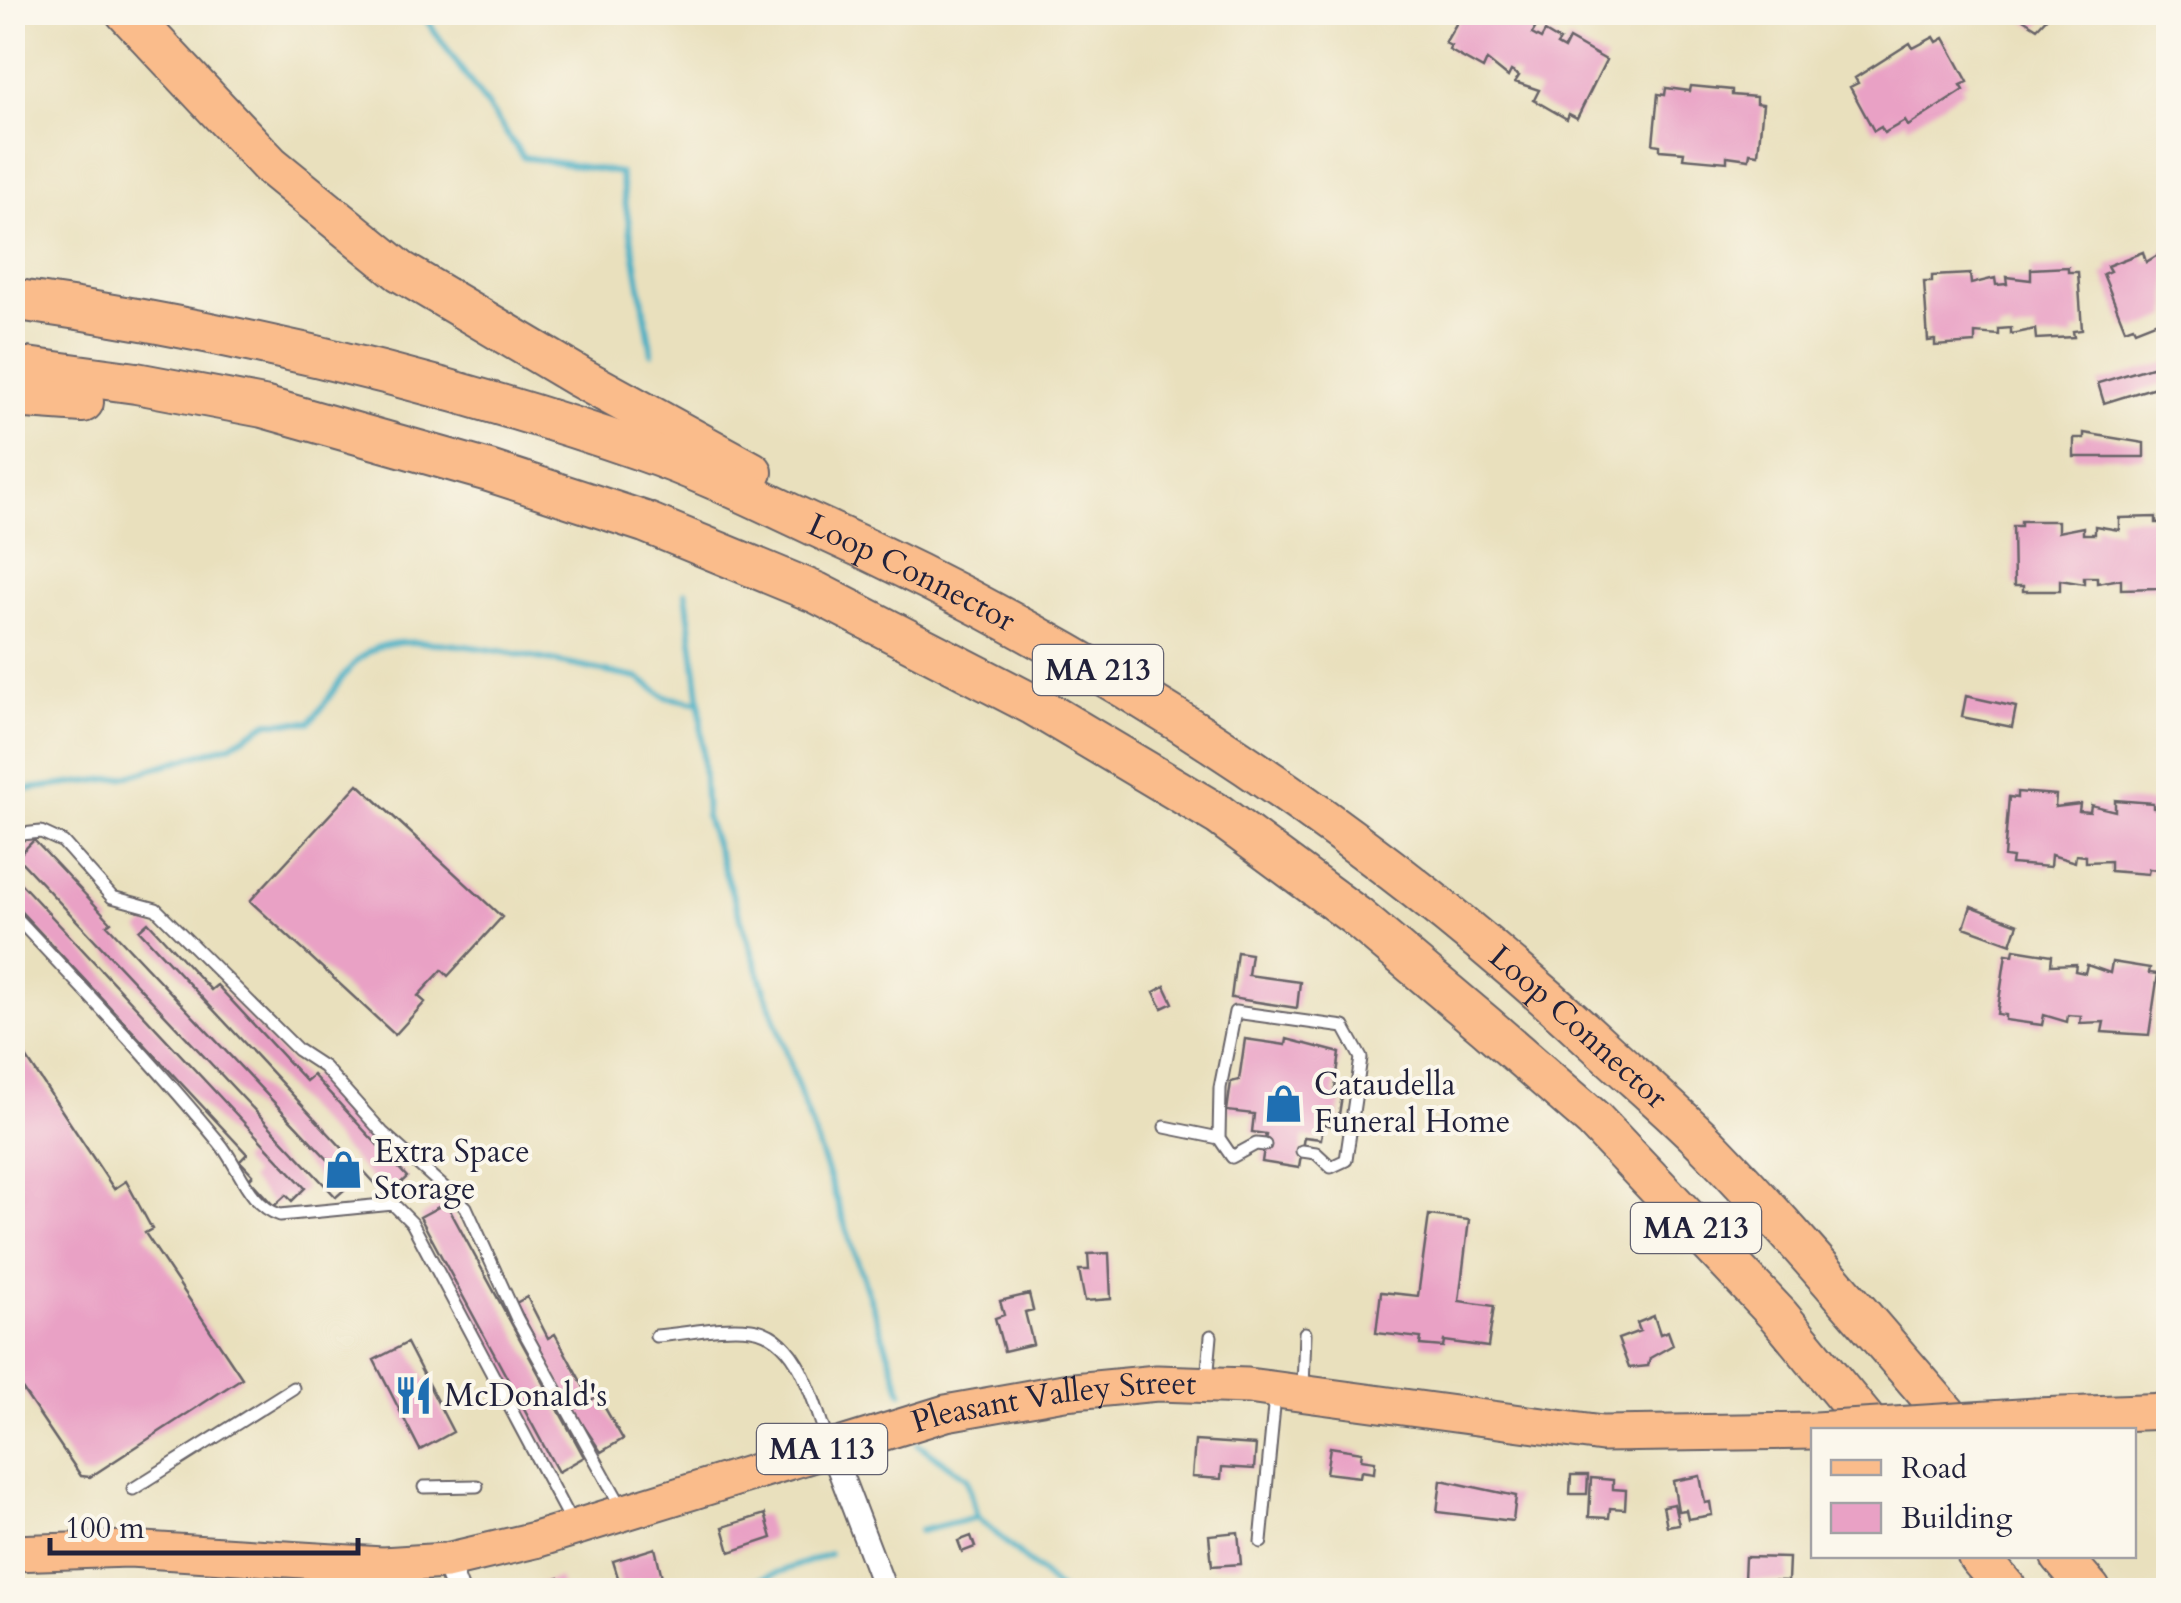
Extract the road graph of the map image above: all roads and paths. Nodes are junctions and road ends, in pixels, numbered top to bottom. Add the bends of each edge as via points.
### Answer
1 (126, 12) edge
2 (12, 300) edge
3 (12, 366) edge
4 (12, 398) edge
5 (338, 428) junction
6 (937, 580) junction
7 (12, 835) edge
8 (12, 913) edge
9 (1165, 1127) dead end
10 (1219, 1138) junction
11 (1264, 1145) dead end
12 (1302, 1151) dead end
13 (1305, 1333) dead end
14 (656, 1336) dead end
15 (1210, 1336) dead end
16 (1206, 1384) junction
17 (293, 1388) dead end
18 (1290, 1391) junction
19 (2168, 1411) edge
20 (1855, 1428) edge
21 (1871, 1428) edge
22 (1958, 1428) edge
23 (1810, 1431) edge
24 (830, 1446) junction
25 (478, 1486) dead end
26 (424, 1487) dead end
27 (134, 1489) dead end
28 (624, 1512) junction
29 (574, 1528) junction
30 (1261, 1542) dead end
31 (12, 1553) edge
32 (1980, 1558) edge
33 (2063, 1558) edge
34 (452, 1576) edge
35 (885, 1590) edge
36 (2007, 1590) edge
37 (2090, 1590) edge

1 - 6 highway via 270,165 400,271
2 - 6 highway, Loop Connector / MA 213 via 258,340 489,401 684,466
3 - 5 highway, Loop Connector / MA 213 via 136,383
4 - 5 highway
5 - 21 highway, Loop Connector / MA 213 via 645,522 817,594 1034,705 1219,815 1357,917 1594,1120 1779,1316
6 - 22 highway, Loop Connector / MA 213 via 1224,746 1384,860 1522,974 1710,1148
7 - 28 lane via 41,832 64,842 112,897 156,910 466,1207 518,1319
8 - 29 lane via 168,1080 266,1210 280,1215 393,1204 412,1223
9 - 10 lane
10 - 11 lane via 1232,1157
10 - 12 lane via 1220,1088 1236,1012 1344,1028 1361,1058 1346,1160 1331,1167 1316,1153
13 - 18 lane
14 - 24 lane via 751,1328 766,1334 792,1356
15 - 16 lane
16 - 18 main road, Pleasant Valley Street / MA 113
16 - 24 main road, Pleasant Valley Street / MA 113 via 1143,1384 1008,1400
17 - 27 lane
18 - 23 main road, Pleasant Valley Street / MA 113 via 1602,1434
18 - 30 lane
19 - 20 main road, Pleasant Valley Street / MA 113, bridge
24 - 28 main road, Pleasant Valley Street / MA 113
24 - 35 street
25 - 26 lane
28 - 29 main road, Pleasant Valley Street / MA 113
29 - 34 main road, Pleasant Valley Street / MA 113
31 - 34 main road, Pleasant Valley Street / MA 113 via 128,1549 382,1565
32 - 36 highway
33 - 37 highway

